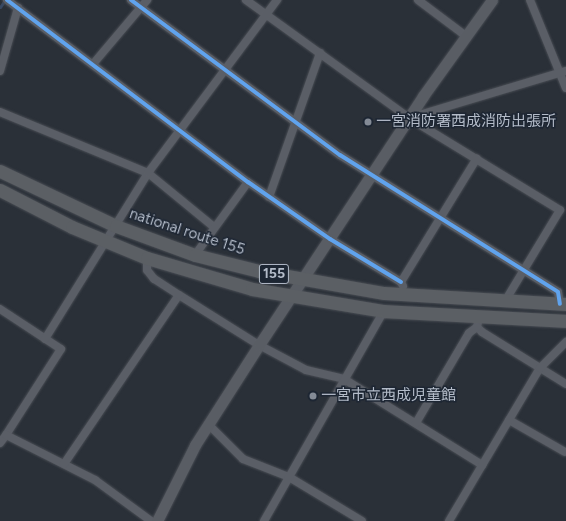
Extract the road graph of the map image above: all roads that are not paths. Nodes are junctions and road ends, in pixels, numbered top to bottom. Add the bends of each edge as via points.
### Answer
1 (131, 0) edge
2 (147, 0) edge
3 (246, 0) edge
4 (278, 0) edge
5 (418, 0) edge
6 (492, 0) edge
7 (530, 0) edge
8 (10, 1) edge
9 (18, 8) junction
10 (141, 8) junction
11 (266, 14) junction
12 (466, 36) junction
13 (4, 45) edge
14 (320, 53) junction
15 (92, 64) junction
16 (224, 70) junction
17 (0, 71) edge
18 (563, 72) edge
19 (566, 88) edge
20 (0, 112) edge
21 (409, 118) junction
22 (297, 121) junction
23 (179, 132) junction
24 (477, 158) junction
25 (0, 171) edge
26 (148, 173) junction
27 (371, 174) junction
28 (248, 182) junction
29 (0, 190) edge
30 (269, 197) junction
31 (563, 209) edge
32 (440, 218) junction
33 (116, 226) junction
34 (214, 227) junction
35 (330, 239) junction
36 (107, 243) junction
37 (195, 255) junction
38 (147, 258) junction
39 (523, 270) junction
40 (303, 279) junction
41 (401, 282) junction
42 (292, 294) junction
43 (179, 295) junction
44 (407, 295) junction
45 (506, 301) junction
46 (563, 304) edge
47 (0, 309) edge
48 (384, 311) junction
49 (566, 321) edge
50 (478, 323) junction
51 (45, 339) junction
52 (566, 342) edge
53 (259, 345) junction
54 (540, 368) junction
55 (344, 379) junction
56 (566, 384) edge
57 (509, 420) junction
58 (416, 423) junction
59 (209, 424) junction
60 (6, 435) junction
61 (0, 443) edge
62 (565, 452) dead end
63 (64, 464) junction
64 (482, 465) junction
65 (289, 477) junction
66 (151, 521) edge
67 (157, 521) edge
68 (264, 521) edge
69 (362, 521) edge
70 (449, 521) edge

1 - 10 street
2 - 10 street
3 - 11 street
4 - 11 street
5 - 12 street
6 - 12 main road
7 - 18 street
8 - 9 street
9 - 13 street
9 - 15 street
10 - 15 street
10 - 16 street
11 - 14 street
11 - 16 street
12 - 21 main road
13 - 17 street
14 - 21 street
14 - 22 street
15 - 23 street
16 - 22 street
16 - 23 street
18 - 19 street
18 - 21 street
20 - 26 street
21 - 24 street
21 - 27 main road
22 - 27 street
22 - 30 street
23 - 26 street
23 - 28 street
24 - 31 street
24 - 32 street
25 - 33 highway, national route 155 / 155
26 - 33 street
26 - 34 street
27 - 32 street
27 - 35 main road
28 - 30 street
28 - 34 street
29 - 36 highway, 155
30 - 35 street
31 - 39 street
32 - 39 street
32 - 41 street
33 - 36 street
33 - 37 highway, national route 155 / 155
34 - 37 street
35 - 40 main road
35 - 41 street
36 - 38 highway, 155
36 - 51 street
37 - 40 highway, national route 155 / 155
38 - 42 highway, 155 via 252,289
38 - 43 street via 147,270 154,279
39 - 45 street
39 - 46 street via 558,292
40 - 42 main road
40 - 44 highway, national route 155 / 155
41 - 44 street
42 - 48 highway, 155
42 - 53 main road
43 - 53 street
43 - 63 street
44 - 45 highway, national route 155 / 155
45 - 46 highway, national route 155 / 155
47 - 51 street
48 - 50 highway, 155
48 - 55 street
49 - 50 highway, 155
50 - 54 street
50 - 58 street via 469,333
51 - 60 street via 60,349
52 - 54 street
53 - 55 street via 306,370
53 - 59 main road
54 - 56 street
54 - 57 street
55 - 58 street
55 - 65 street
57 - 62 street
57 - 64 street
58 - 64 street
59 - 65 street via 243,459
59 - 67 main road
60 - 61 street
60 - 63 street
63 - 66 street via 95,480
64 - 70 street
65 - 68 street
65 - 69 street

